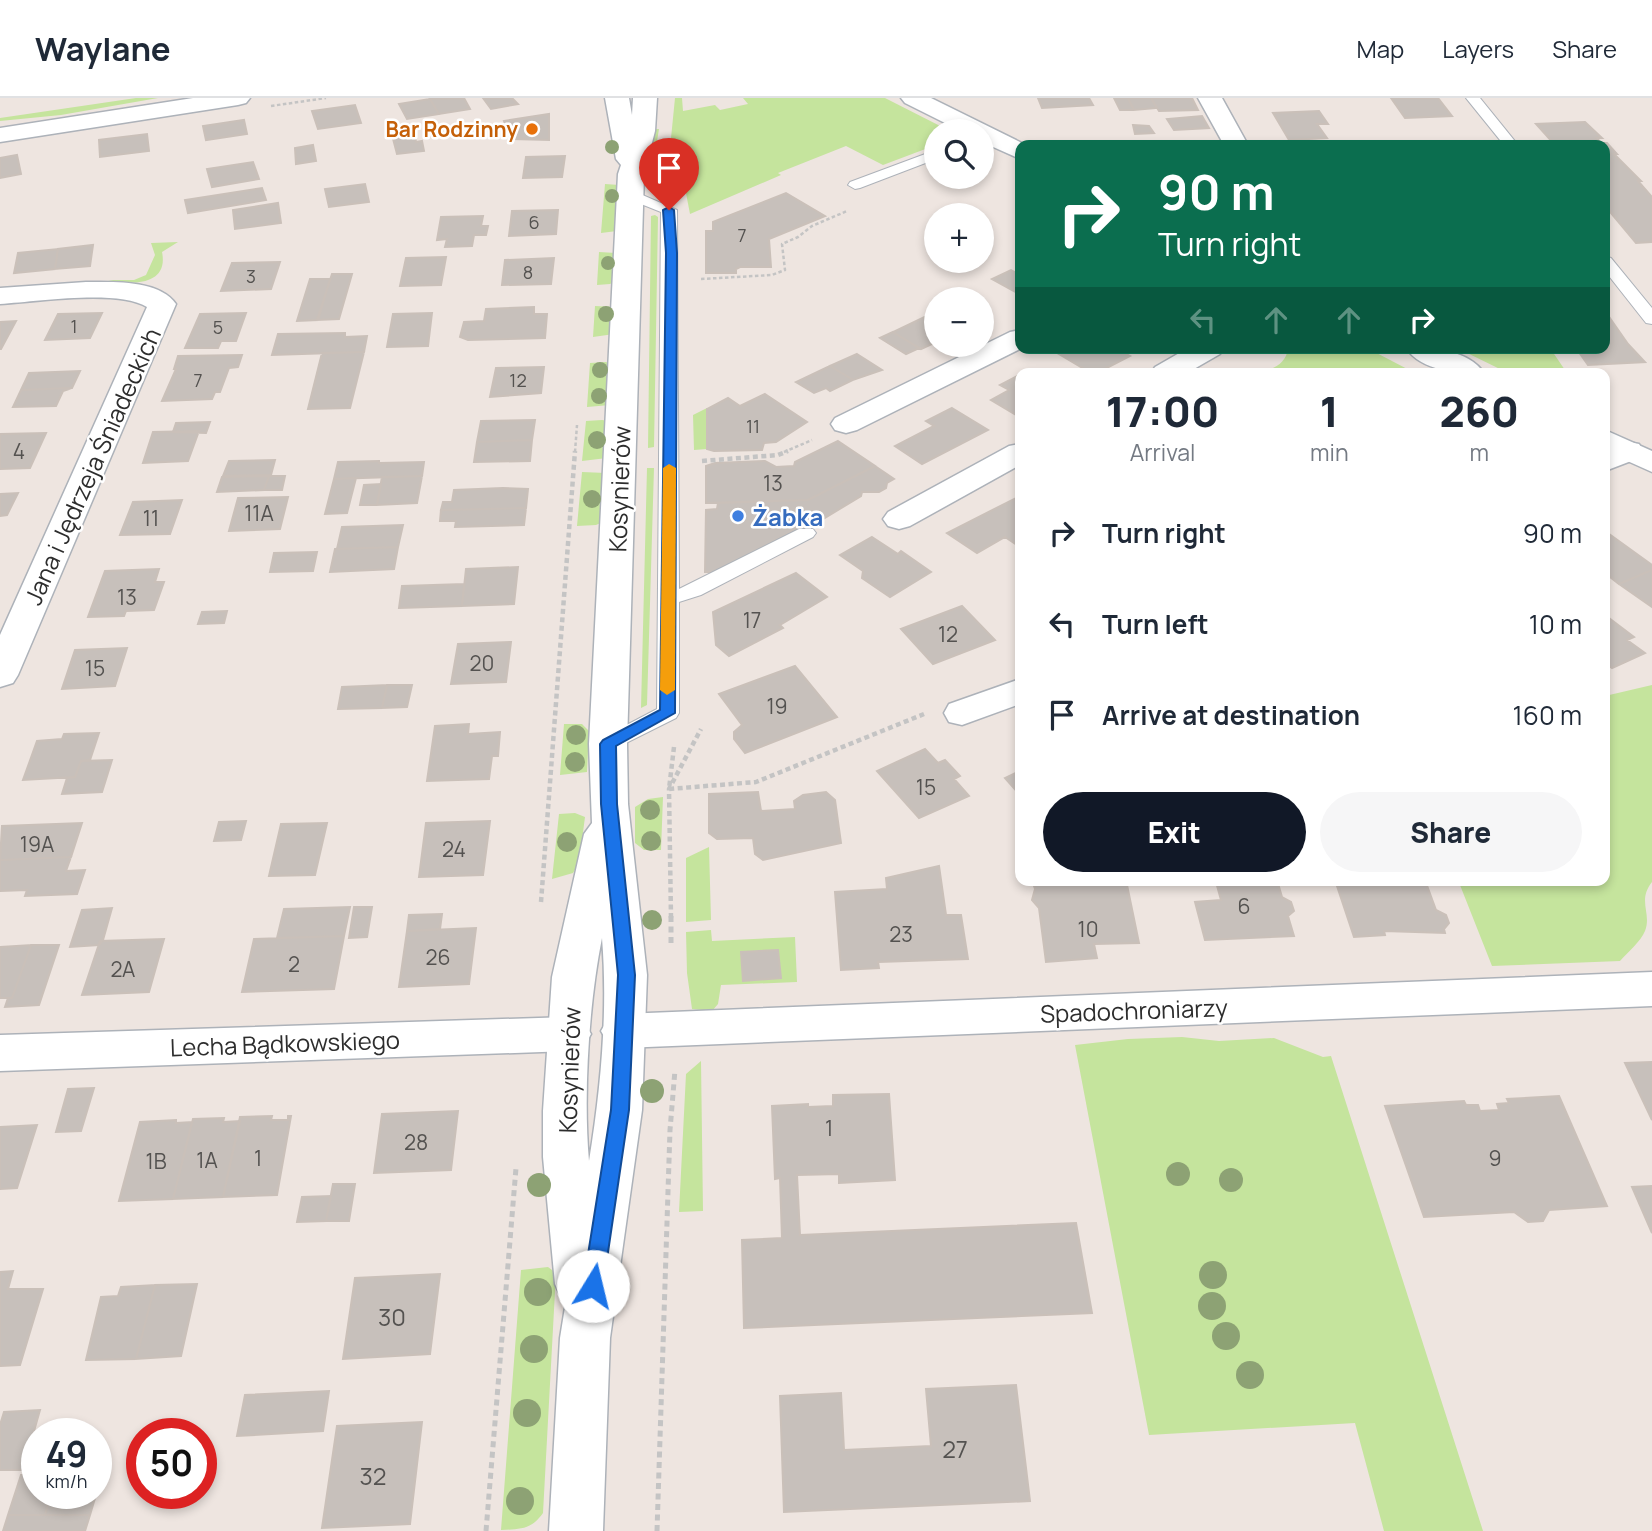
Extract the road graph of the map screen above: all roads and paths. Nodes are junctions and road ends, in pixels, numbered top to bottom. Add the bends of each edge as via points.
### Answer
1 (238, 98) edge
2 (617, 98) edge
3 (645, 98) edge
4 (913, 98) edge
5 (1210, 98) edge
6 (1473, 98) edge
7 (169, 103) edge
8 (953, 119) edge
9 (0, 135) edge
10 (994, 140) edge
11 (1233, 140) edge
12 (1507, 140) edge
13 (1015, 150) edge
14 (924, 159) edge
15 (631, 185) junction
16 (855, 185) dead end
17 (858, 206) dead end
18 (1610, 267) edge
19 (690, 279) dead end
20 (0, 296) edge
21 (1652, 319) edge
22 (1015, 340) edge
23 (1199, 354) edge
24 (1432, 354) edge
25 (1174, 368) edge
26 (1460, 368) edge
27 (578, 414) dead end
28 (846, 424) joint
29 (1015, 456) edge
30 (670, 461) junction
31 (899, 519) dead end
32 (806, 533) dead end
33 (667, 599) junction
34 (0, 675) edge
35 (1015, 693) edge
36 (962, 713) joint
37 (608, 744) junction
38 (670, 789) dead end
39 (609, 804) junction
40 (540, 907) dead end
41 (1649, 985) edge
42 (623, 1031) junction
43 (569, 1034) junction
44 (0, 1053) edge
45 (517, 1159) dead end
46 (585, 1338) junction
47 (486, 1531) edge
48 (576, 1531) edge

1 - 7 street
2 - 15 street, Kosynierów
3 - 15 street, Kosynierów
4 - 8 street
5 - 11 street
6 - 12 lane
7 - 9 street
10 - 13 street
14 - 16 lane
15 - 30 lane via 669,210
15 - 37 street, Kosynierów
17 - 19 path via 782,244 785,270 772,275
18 - 21 lane
20 - 34 street, Jana i Jędrzeja Śniadeckich via 114,290 155,297 162,304
22 - 28 street
23 - 25 street
24 - 26 street
27 - 40 path
28 - 30 path via 778,456
29 - 31 street
30 - 33 lane
32 - 33 lane via 694,591
33 - 37 lane via 668,713
35 - 36 street
36 - 38 path via 936,709 756,782
37 - 39 street, Kosynierów
39 - 42 street, Kosynierów via 626,975
39 - 43 street, Kosynierów via 574,968
41 - 42 street, Spadochroniarzy
42 - 43 street, Spadochroniarzy
42 - 46 street, Kosynierów via 620,1110
43 - 44 street, Lecha Bądkowskiego
43 - 46 street, Kosynierów via 566,1157
45 - 47 path
46 - 48 street, Kosynierów

